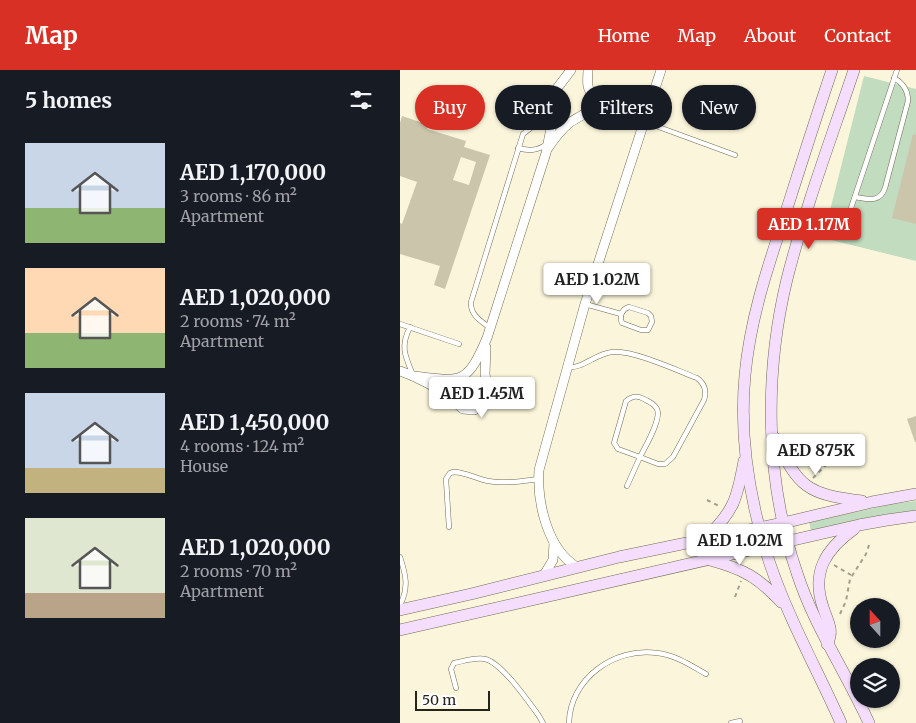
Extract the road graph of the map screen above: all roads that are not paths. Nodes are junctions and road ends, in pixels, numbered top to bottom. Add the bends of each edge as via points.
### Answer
1 (571, 70) edge
2 (588, 70) edge
3 (661, 70) edge
4 (832, 70) edge
5 (854, 70) edge
6 (896, 70) edge
7 (894, 78) junction
8 (560, 85) edge
9 (656, 85) edge
10 (526, 130) edge
11 (550, 130) edge
12 (641, 130) edge
13 (666, 130) edge
14 (518, 148) junction
15 (546, 149) junction
16 (735, 155) dead end
17 (855, 197) junction
18 (799, 238) junction
19 (585, 304) junction
20 (622, 314) junction
21 (400, 324) edge
22 (410, 327) junction
23 (490, 328) junction
24 (487, 338) junction
25 (460, 344) dead end
26 (567, 366) junction
27 (400, 371) edge
28 (413, 376) junction
29 (772, 433) junction
30 (746, 452) junction
31 (640, 457) junction
32 (539, 479) junction
33 (627, 486) dead end
34 (916, 494) edge
35 (872, 502) junction
36 (916, 516) edge
37 (783, 522) junction
38 (859, 525) junction
39 (760, 527) junction
40 (449, 528) dead end
41 (704, 539) junction
42 (554, 542) junction
43 (788, 543) junction
44 (765, 548) junction
45 (400, 557) edge
46 (709, 560) junction
47 (577, 567) junction
48 (544, 575) junction
49 (400, 605) edge
50 (786, 608) junction
51 (400, 610) edge
52 (400, 630) edge
53 (827, 644) junction
54 (706, 674) dead end
55 (456, 688) dead end
56 (740, 721) dead end
57 (543, 723) edge
58 (569, 723) edge
59 (731, 723) edge
60 (842, 723) edge
61 (869, 723) edge

1 - 8 street
2 - 15 street via 591,107 561,131
3 - 9 street
4 - 30 street via 755,311 744,384
5 - 18 street
6 - 7 lane
7 - 17 lane
7 - 17 lane via 903,85 908,101 886,188 876,199
10 - 14 lane
11 - 15 street
12 - 19 street
13 - 16 lane
14 - 15 lane
14 - 23 lane via 472,302 474,315
15 - 23 street
17 - 18 lane via 850,211 842,220 812,228
18 - 29 street via 787,279 776,342
19 - 20 lane
19 - 26 street
20 - 20 lane via 625,308 630,307 648,313 652,318 651,326 644,331 623,325 620,321
21 - 22 lane
22 - 25 lane
22 - 28 lane via 403,348
23 - 24 street
24 - 28 street via 473,366 462,377
24 - 28 street via 488,391 480,407 462,409 441,390
26 - 31 lane via 580,366 606,353 622,352 697,378 703,384 704,400 671,460 662,465
26 - 32 street
27 - 28 street
29 - 35 street via 790,468 807,486 833,497
29 - 37 street via 776,488
30 - 39 street
30 - 41 street via 730,511
31 - 31 lane via 618,449 614,443 624,404 633,397 652,403 658,414
31 - 33 lane
32 - 40 lane via 498,482 457,471 450,473 446,479
32 - 42 street via 541,505
34 - 35 street
35 - 37 street
36 - 38 street
37 - 39 street
37 - 43 street
38 - 43 street
38 - 53 street via 835,544 821,568 822,606 831,629
39 - 41 street
39 - 44 street
41 - 47 street
42 - 47 street via 563,557
42 - 48 street via 552,560
43 - 44 street
43 - 53 street via 805,597
44 - 46 street
44 - 50 street
45 - 49 lane via 407,581
46 - 50 street via 745,572 767,586
46 - 52 street
47 - 48 street
48 - 51 street
50 - 60 street
53 - 61 street
54 - 58 lane via 679,659 658,653 636,652 620,656 596,670 581,686 572,702
55 - 57 lane via 451,669 454,663 481,659 492,662 502,669
56 - 59 lane

